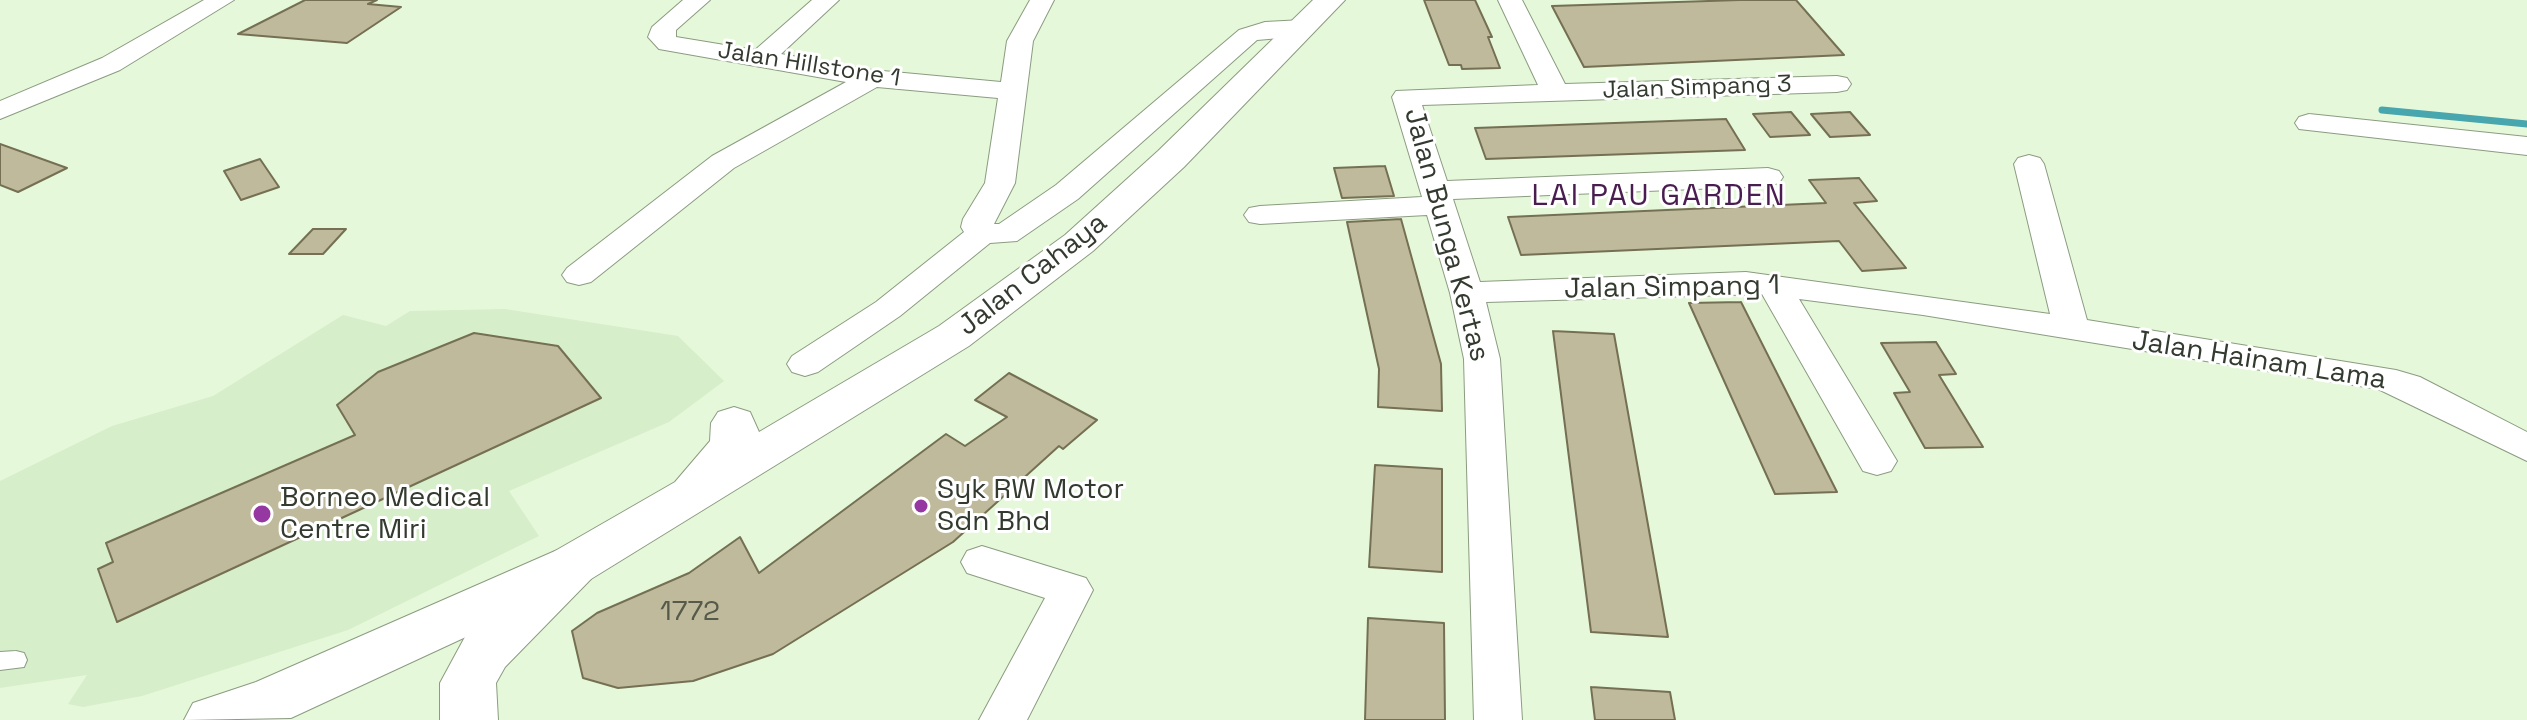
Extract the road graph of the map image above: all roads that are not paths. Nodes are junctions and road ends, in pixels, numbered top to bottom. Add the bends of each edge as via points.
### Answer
1 (222, 0) edge
2 (698, 0) edge
3 (827, 0) edge
4 (1042, 0) edge
5 (1510, 0) edge
6 (1316, 14) edge
7 (762, 58) junction
8 (872, 78) junction
9 (1837, 84) dead end
10 (1014, 91) junction
11 (1556, 93) junction
12 (0, 111) edge
13 (2309, 123) dead end
14 (2524, 148) edge
15 (2029, 164) dead end
16 (1768, 177) dead end
17 (1436, 198) junction
18 (1260, 215) dead end
19 (983, 233) junction
20 (579, 275) dead end
21 (1773, 284) junction
22 (1467, 293) junction
23 (2072, 331) junction
24 (805, 364) dead end
25 (734, 423) dead end
26 (2527, 448) edge
27 (1877, 461) dead end
28 (692, 494) junction
29 (982, 562) dead end
30 (573, 565) junction
31 (258, 710) edge
32 (213, 720) edge
33 (469, 720) edge
34 (1003, 720) edge
35 (1498, 720) edge

1 - 12 street via 111,64
2 - 7 street, Jalan Hillstone 1 via 665,27 661,37 668,43
3 - 7 street
4 - 10 street via 1020,41
5 - 11 street
6 - 19 street via 1248,35 1067,192 1006,234
6 - 28 main road, Jalan Cahaya via 1131,197 1031,280 954,336
7 - 8 street, Jalan Hillstone 1
8 - 10 street, Jalan Hillstone 1
8 - 20 street via 723,162
9 - 11 street, Jalan Simpang 3
10 - 19 street via 1000,183 977,227
11 - 17 street, Jalan Bunga Kertas via 1406,97
13 - 14 street
15 - 23 street
16 - 17 street
17 - 18 street
17 - 22 street, Jalan Bunga Kertas
19 - 24 street via 888,309
21 - 22 street, Jalan Simpang 1
21 - 23 street, Jalan Simpang 1
21 - 27 street
22 - 35 street, Jalan Bunga Kertas via 1482,359
23 - 26 street, Jalan Hainam Lama via 2383,378
25 - 28 main road via 730,449
28 - 30 main road, Jalan Cahaya
29 - 34 street via 1071,590
30 - 31 main road
30 - 33 main road via 485,651 468,683
31 - 32 main road

